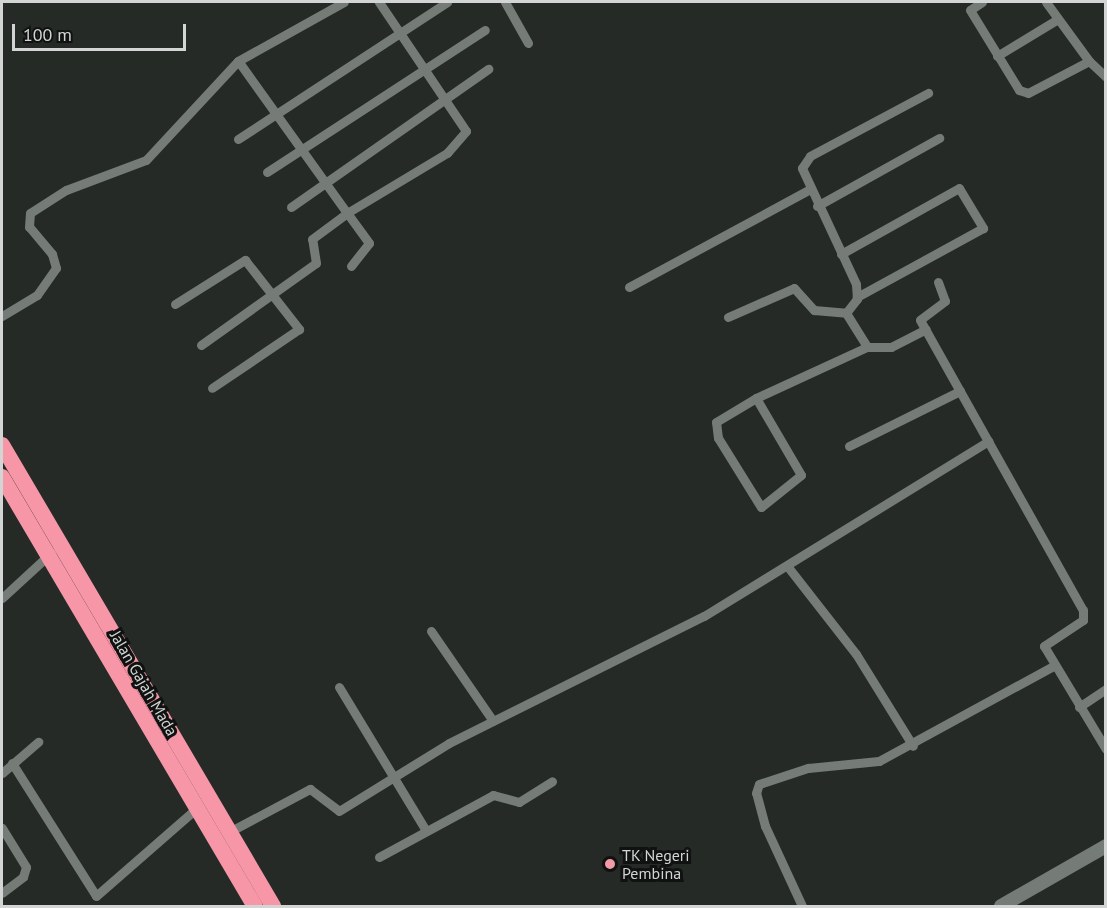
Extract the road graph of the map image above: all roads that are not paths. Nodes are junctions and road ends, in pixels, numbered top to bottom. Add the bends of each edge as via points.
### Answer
1 (344, 2) edge
2 (379, 2) edge
3 (447, 2) edge
4 (505, 2) edge
5 (982, 2) edge
6 (1046, 2) edge
7 (967, 6) edge
8 (1058, 19) junction
9 (485, 30) dead end
10 (400, 33) junction
11 (528, 43) dead end
12 (997, 56) junction
13 (238, 61) junction
14 (1089, 62) junction
15 (424, 68) junction
16 (488, 69) dead end
17 (1106, 77) edge
18 (928, 93) dead end
19 (446, 99) junction
20 (279, 112) junction
21 (939, 138) dead end
22 (238, 139) dead end
23 (304, 148) junction
24 (267, 172) dead end
25 (328, 184) junction
26 (810, 189) junction
27 (818, 206) junction
28 (291, 207) dead end
29 (347, 213) junction
30 (841, 254) junction
31 (316, 262) junction
32 (351, 266) dead end
33 (323, 271) dead end
34 (938, 282) dead end
35 (629, 287) dead end
36 (273, 295) junction
37 (857, 297) junction
38 (175, 304) dead end
39 (846, 313) junction
40 (2, 316) edge
41 (728, 317) dead end
42 (926, 328) junction
43 (201, 345) dead end
44 (867, 347) junction
45 (212, 388) dead end
46 (960, 391) junction
47 (756, 398) junction
48 (989, 441) junction
49 (2, 445) edge
50 (849, 447) dead end
51 (2, 477) edge
52 (54, 551) junction
53 (788, 567) junction
54 (2, 598) edge
55 (431, 630) dead end
56 (1053, 666) junction
57 (339, 687) dead end
58 (1106, 689) edge
59 (1079, 707) junction
60 (493, 721) junction
61 (38, 742) dead end
62 (913, 746) junction
63 (1106, 749) edge
64 (12, 763) junction
65 (2, 773) edge
66 (395, 776) junction
67 (552, 781) dead end
68 (197, 808) junction
69 (2, 828) edge
70 (425, 829) junction
71 (229, 832) junction
72 (1106, 846) edge
73 (379, 857) dead end
74 (2, 893) edge
75 (254, 895) edge
76 (273, 906) edge
77 (802, 906) edge
78 (1001, 906) edge

1 - 13 street
2 - 10 street
3 - 10 street
4 - 11 street
5 - 7 street
6 - 8 street
7 - 12 street
8 - 12 street
8 - 14 street
9 - 15 street
10 - 15 street
10 - 20 street
12 - 14 street via 1019,90 1028,93
13 - 20 street
13 - 40 street via 146,160 66,190 30,213 29,227 52,254 56,268 38,295
14 - 17 street
15 - 19 street
15 - 23 street
16 - 19 street
18 - 26 street via 810,156 801,171
19 - 25 street
19 - 29 street via 465,138
20 - 22 street
20 - 23 street
21 - 27 street
23 - 24 street
23 - 25 street
25 - 28 street
25 - 29 street
26 - 27 street
26 - 35 street
27 - 30 street
29 - 31 street via 312,238
29 - 32 street via 369,243
30 - 37 street
30 - 37 street via 959,188 981,222 978,234
31 - 33 street
31 - 36 street
34 - 42 street via 945,300 921,314
36 - 38 street via 241,260
36 - 43 street
36 - 45 street via 299,329
37 - 39 street
39 - 41 street via 814,310 794,288
39 - 44 street
42 - 44 street via 891,347
42 - 46 street
44 - 47 street
46 - 48 street
46 - 50 street
47 - 47 street via 714,426 761,507 801,475
48 - 53 street
48 - 56 street via 1083,610 1083,620 1045,648
49 - 52 highway
51 - 52 highway, Jalan Gajah Mada
52 - 54 street
52 - 68 highway, Jalan Gajah Mada
52 - 71 highway
53 - 60 street via 704,616
53 - 62 street via 856,654
55 - 60 street
56 - 59 street
56 - 62 street
57 - 66 street
58 - 59 street
59 - 63 street
60 - 66 street
61 - 64 street
62 - 77 street via 879,761 808,768 759,784 765,826
64 - 65 street
64 - 68 street via 96,896
66 - 70 street
66 - 71 street via 339,811 310,789
67 - 70 street via 519,802 497,793
68 - 75 highway, Jalan Gajah Mada
69 - 74 street via 26,867 23,878
70 - 73 street
71 - 75 highway
72 - 78 main road
75 - 76 highway

